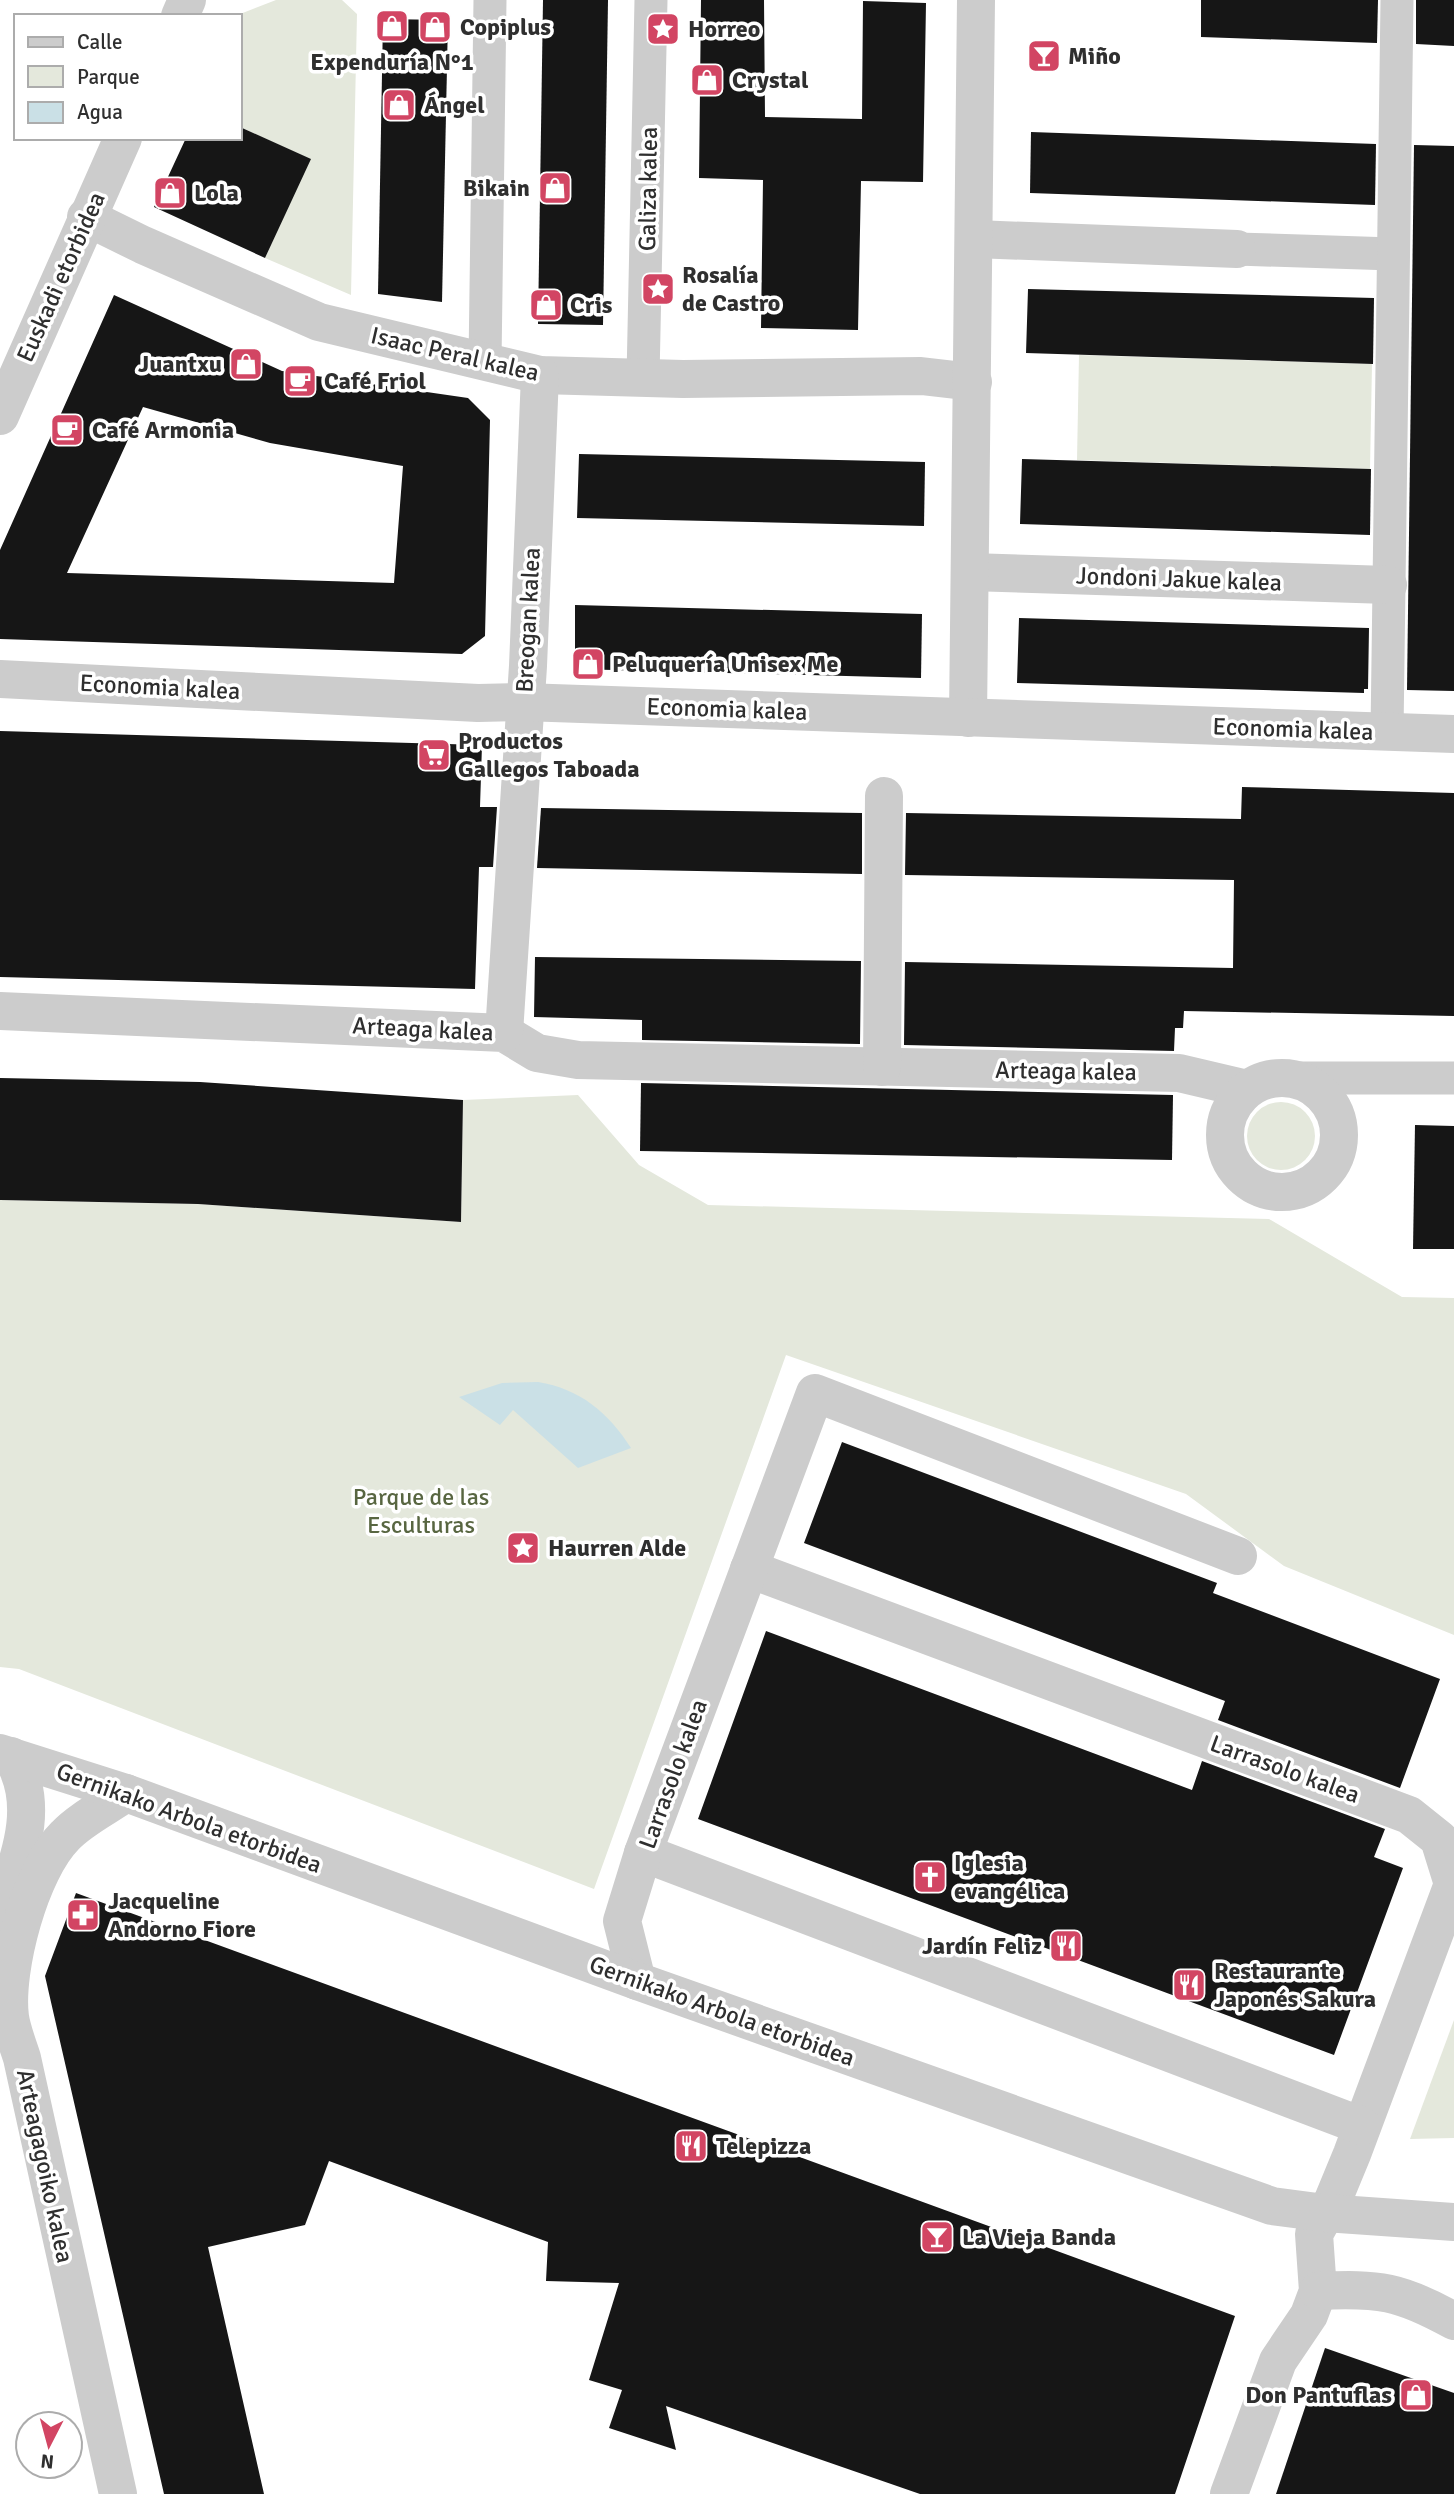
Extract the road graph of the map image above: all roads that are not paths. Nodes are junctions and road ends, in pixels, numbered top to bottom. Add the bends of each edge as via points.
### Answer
1 (489, 0) edge
2 (651, 0) edge
3 (976, 0) edge
4 (1397, 0) edge
5 (122, 140) edge
6 (86, 217) junction
7 (975, 239) junction
8 (1237, 249) joint
9 (1393, 254) junction
10 (485, 362) junction
11 (540, 375) junction
12 (643, 378) junction
13 (973, 382) junction
14 (0, 416) edge
15 (970, 572) junction
16 (1388, 585) junction
17 (0, 679) edge
18 (523, 702) junction
19 (968, 718) junction
20 (1387, 732) junction
21 (1454, 734) edge
22 (884, 796) dead end
23 (0, 1011) edge
24 (504, 1033) junction
25 (882, 1067) junction
26 (1285, 1078) junction
27 (1454, 1078) edge
28 (1247, 1089) junction
29 (1238, 1556) dead end
30 (749, 1569) junction
31 (6, 1755) edge
32 (126, 1793) junction
33 (643, 1853) junction
34 (0, 1914) edge
35 (637, 1982) junction
36 (1362, 2126) junction
37 (1325, 2213) junction
38 (1454, 2222) edge
39 (1318, 2291) junction
40 (1454, 2320) edge
41 (118, 2494) edge
42 (1229, 2494) edge

1 - 10 street
2 - 12 street, Galiza kalea
3 - 7 street
4 - 9 street
5 - 6 street, Euskadi etorbidea
6 - 10 street, Isaac Peral kalea via 319,322
6 - 14 street, Euskadi etorbidea
7 - 8 street
7 - 13 street
8 - 9 street
9 - 16 street
10 - 11 street, Isaac Peral kalea
11 - 12 street, Isaac Peral kalea
11 - 18 street, Breogan kalea
12 - 13 street, Isaac Peral kalea via 921,376
13 - 15 street
15 - 16 street, Jondoni Jakue kalea
15 - 19 street
16 - 20 street
17 - 18 street, Economia kalea
18 - 19 street, Economia kalea
18 - 24 street, Breogan kalea
19 - 20 street, Economia kalea
20 - 21 street, Economia kalea
22 - 25 street
23 - 24 street, Arteaga kalea
24 - 25 street, Arteaga kalea via 537,1053 578,1060
25 - 28 street, Arteaga kalea via 1179,1073
26 - 27 street
26 - 28 street via 1265,1080
26 - 28 street via 1320,1091 1338,1126 1338,1148 1330,1166 1299,1190 1261,1189 1244,1179 1231,1163 1224,1144 1225,1124 1233,1104
29 - 30 street, Larrasolo kalea via 815,1393
30 - 33 street, Larrasolo kalea
30 - 36 street, Larrasolo kalea via 1409,1815 1439,1839 1453,1884
31 - 32 street, Gernikako Arbola etorbidea
31 - 34 street via 20,1770 29,1811
32 - 35 street, Gernikako Arbola etorbidea
32 - 41 street, Arteagagoiko kalea via 64,1837 34,1886 11,1978 10,2017
33 - 35 street, Larrasolo kalea via 622,1922
33 - 36 street
35 - 37 street, Gernikako Arbola etorbidea via 1272,2206
36 - 37 street, Larrasolo kalea
37 - 38 street, Gernikako Arbola etorbidea
37 - 39 street, Larrasolo kalea via 1314,2234
39 - 40 street via 1371,2288 1412,2298
39 - 42 street via 1309,2315 1278,2361

